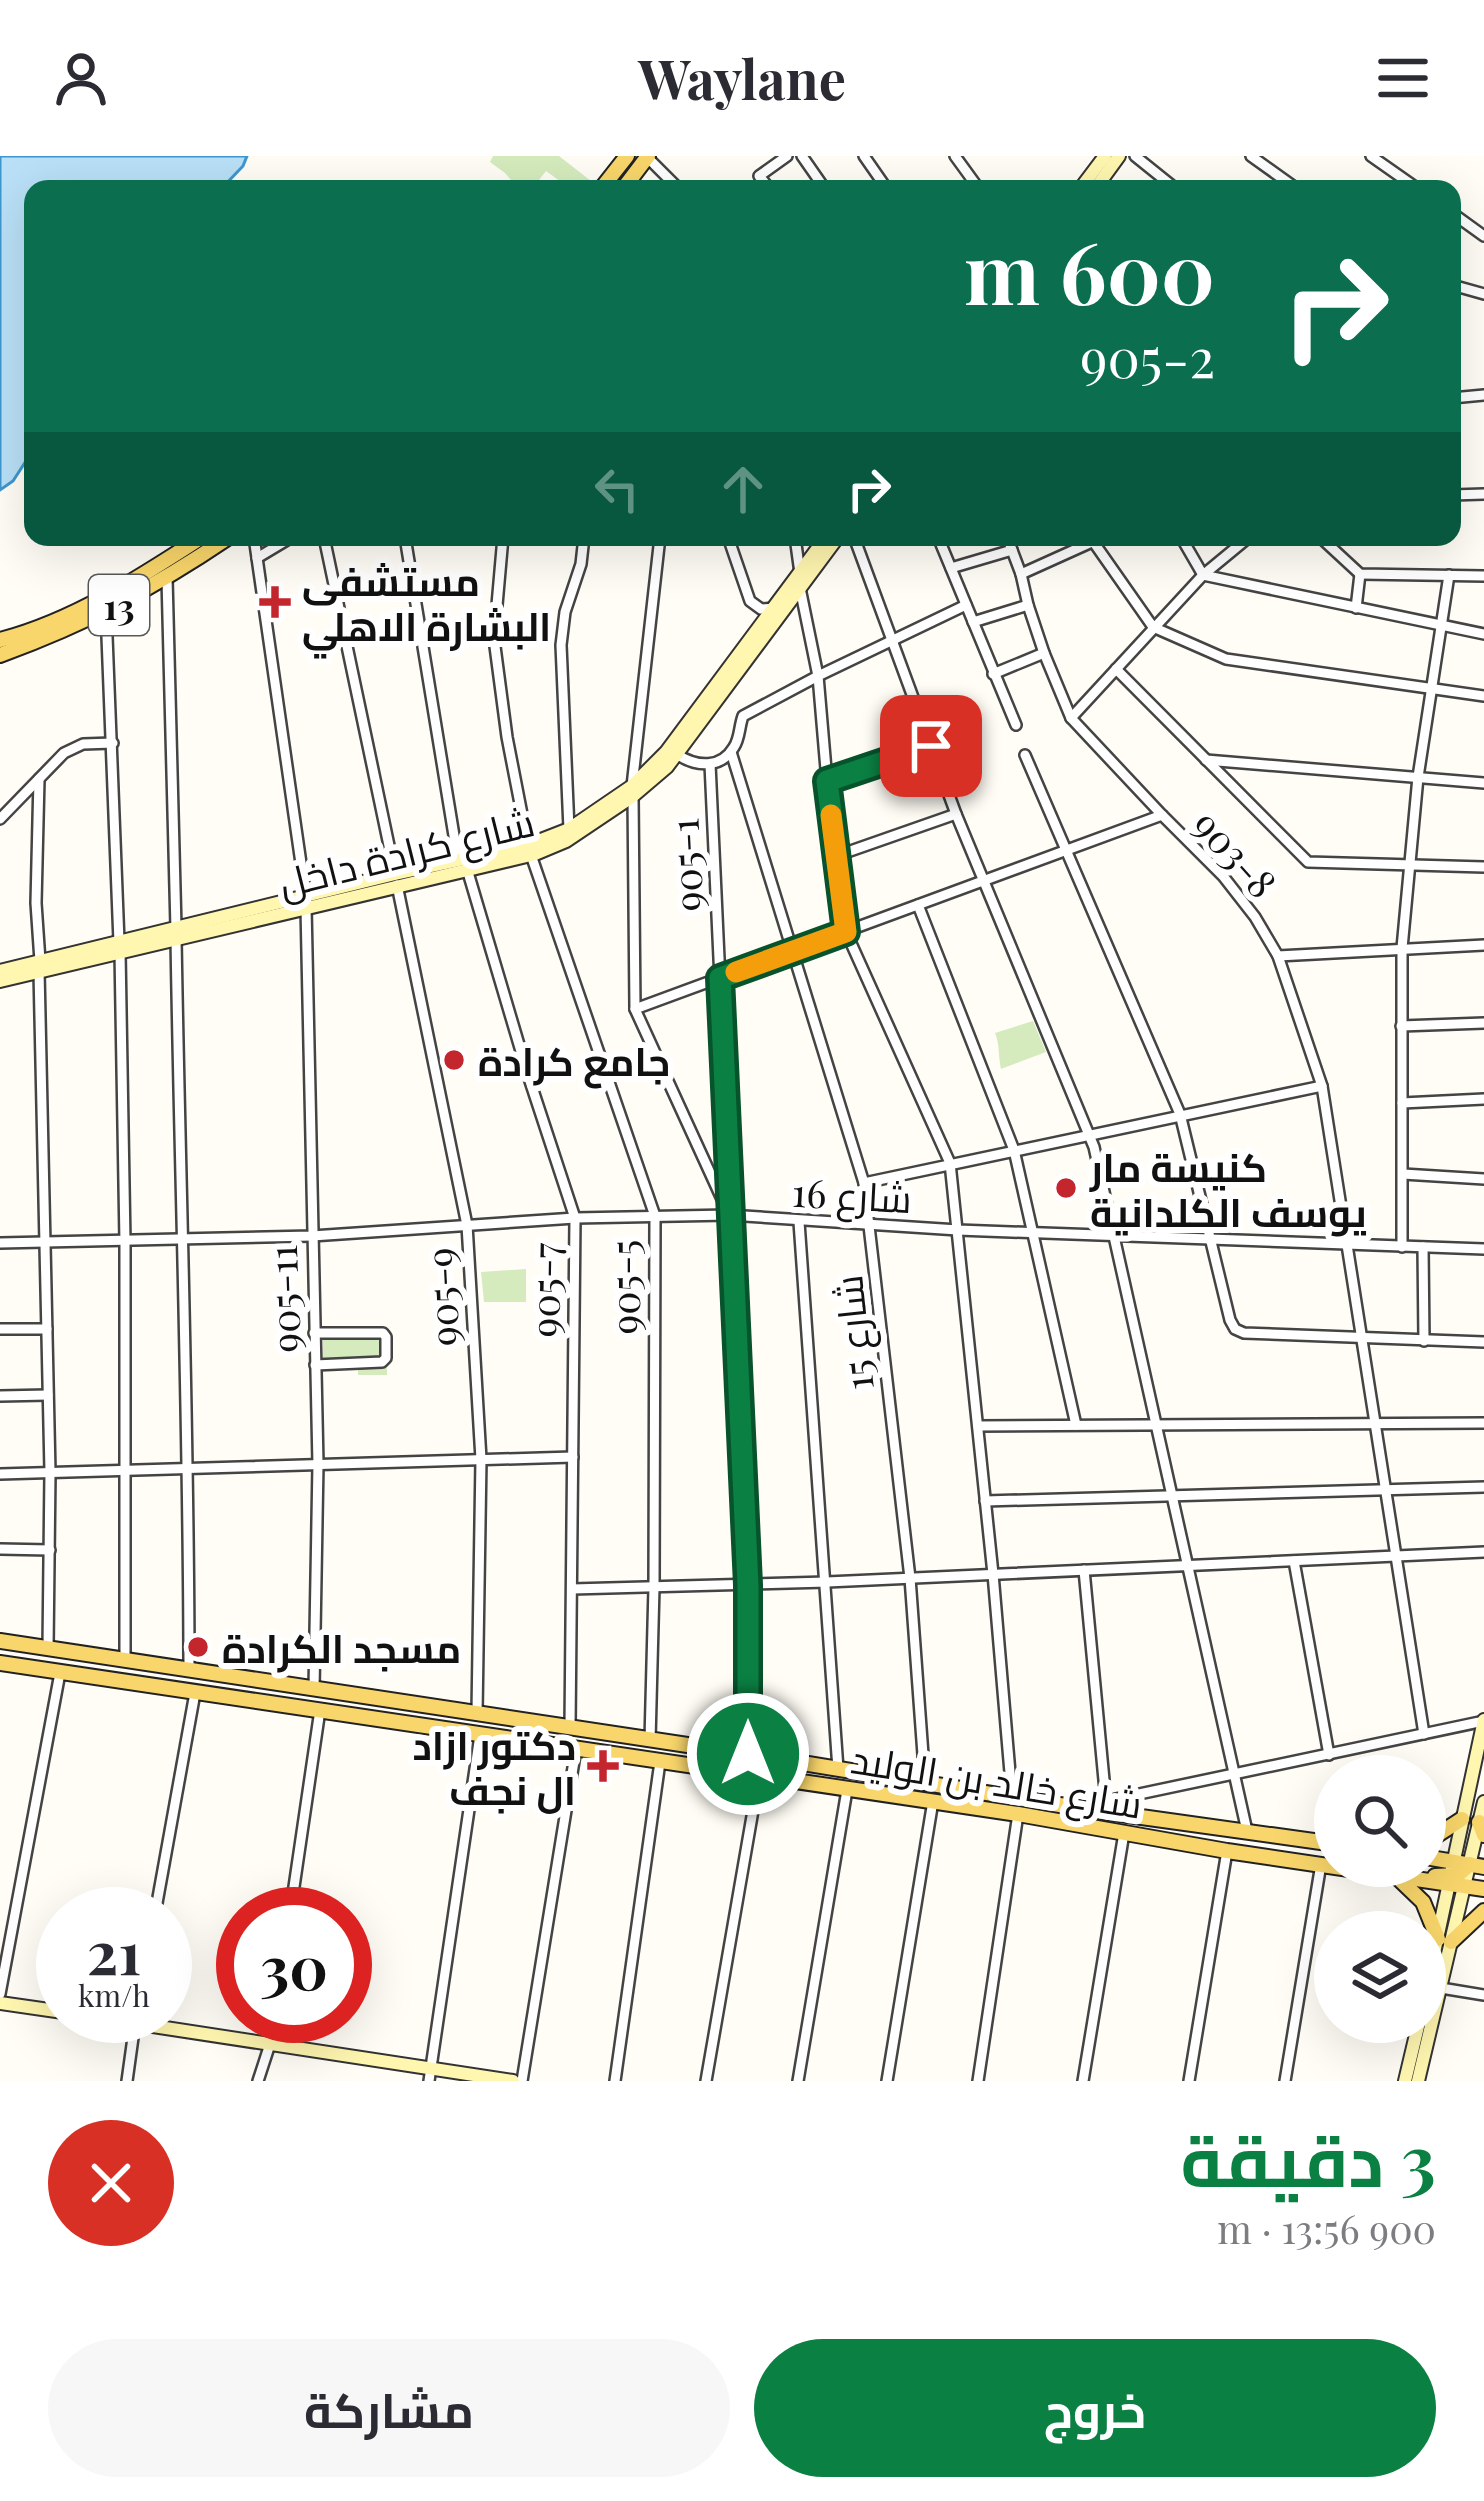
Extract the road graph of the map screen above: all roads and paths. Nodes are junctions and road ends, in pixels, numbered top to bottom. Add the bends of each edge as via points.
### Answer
1 (627, 156) edge
2 (787, 156) edge
3 (955, 156) edge
4 (1105, 156) edge
5 (1135, 156) edge
6 (1251, 156) edge
7 (1371, 156) edge
8 (648, 157) edge
9 (608, 180) edge
10 (671, 180) edge
11 (762, 180) edge
12 (973, 180) edge
13 (1087, 180) edge
14 (1165, 180) edge
15 (1285, 180) edge
16 (1405, 180) edge
17 (188, 546) edge
18 (215, 546) edge
19 (255, 546) edge
20 (277, 546) edge
21 (326, 546) edge
22 (408, 546) edge
23 (501, 546) edge
24 (583, 546) edge
25 (660, 546) edge
26 (731, 546) edge
27 (796, 546) edge
28 (821, 546) edge
29 (830, 546) edge
30 (857, 546) edge
31 (942, 546) edge
32 (1010, 546) edge
33 (1081, 546) edge
34 (1101, 546) edge
35 (1185, 546) edge
36 (1238, 546) edge
37 (1330, 546) edge
38 (1012, 550) junction
39 (257, 558) junction
40 (951, 568) junction
41 (1022, 574) junction
42 (1360, 574) junction
43 (1203, 575) junction
44 (1449, 575) junction
45 (1484, 576) edge
46 (167, 578) junction
47 (800, 581) junction
48 (1028, 604) junction
49 (965, 605) junction
50 (775, 608) junction
51 (1355, 608) junction
52 (106, 611) junction
53 (82, 615) junction
54 (806, 620) junction
55 (973, 622) junction
56 (773, 624) junction
57 (1440, 626) junction
58 (1153, 627) junction
59 (1484, 634) edge
60 (893, 639) junction
61 (0, 640) edge
62 (1044, 653) junction
63 (0, 655) edge
64 (1116, 669) junction
65 (993, 674) junction
66 (818, 676) junction
67 (1430, 689) junction
68 (1484, 696) edge
69 (1071, 718) junction
70 (1016, 725) dead end
71 (113, 743) junction
72 (931, 746) junction
73 (731, 752) junction
74 (678, 754) junction
75 (1025, 755) dead end
76 (1206, 760) junction
77 (710, 764) junction
78 (1418, 777) junction
79 (39, 779) junction
80 (827, 781) junction
81 (1484, 783) edge
82 (632, 791) junction
83 (956, 814) junction
84 (1162, 815) junction
85 (0, 819) edge
86 (569, 829) junction
87 (529, 850) junction
88 (1067, 851) junction
89 (836, 856) junction
90 (462, 865) junction
91 (1409, 865) junction
92 (1484, 867) edge
93 (396, 879) junction
94 (982, 880) junction
95 (306, 903) junction
96 (918, 905) junction
97 (846, 932) junction
98 (176, 933) junction
99 (1484, 945) edge
100 (119, 947) junction
101 (1402, 948) junction
102 (794, 951) junction
103 (1278, 956) junction
104 (40, 966) junction
105 (0, 970) edge
106 (720, 978) junction
107 (0, 981) edge
108 (635, 1009) junction
109 (1484, 1023) edge
110 (1401, 1026) junction
111 (1322, 1086) junction
112 (1484, 1099) edge
113 (1402, 1103) junction
114 (1180, 1114) junction
115 (1089, 1136) junction
116 (1014, 1150) junction
117 (950, 1163) junction
118 (1403, 1174) junction
119 (1484, 1179) edge
120 (864, 1183) junction
121 (729, 1215) junction
122 (655, 1216) junction
123 (575, 1218) junction
124 (800, 1222) junction
125 (467, 1225) junction
126 (870, 1225) junction
127 (958, 1230) junction
128 (1033, 1231) junction
129 (1114, 1235) junction
130 (311, 1236) junction
131 (1208, 1239) junction
132 (125, 1241) junction
133 (180, 1241) junction
134 (0, 1243) edge
135 (46, 1243) junction
136 (1346, 1244) junction
137 (1402, 1247) junction
138 (1423, 1247) junction
139 (1484, 1249) edge
140 (0, 1329) edge
141 (47, 1329) junction
142 (314, 1333) junction
143 (1364, 1340) junction
144 (1424, 1341) junction
145 (1484, 1342) edge
146 (315, 1365) junction
147 (48, 1395) junction
148 (0, 1396) edge
149 (1484, 1423) edge
150 (1376, 1424) junction
151 (1076, 1425) junction
152 (1156, 1425) junction
153 (978, 1426) junction
154 (573, 1457) junction
155 (481, 1459) junction
156 (318, 1464) junction
157 (189, 1468) junction
158 (123, 1470) junction
159 (50, 1472) junction
160 (0, 1474) edge
161 (1484, 1487) edge
162 (1385, 1491) junction
163 (1171, 1497) junction
164 (985, 1501) junction
165 (0, 1549) edge
166 (50, 1550) junction
167 (1484, 1552) edge
168 (1396, 1556) junction
169 (1294, 1561) junction
170 (1186, 1565) junction
171 (1084, 1570) junction
172 (993, 1574) junction
173 (910, 1578) junction
174 (827, 1582) junction
175 (748, 1585) junction
176 (654, 1587) junction
177 (572, 1588) junction
178 (0, 1641) edge
179 (48, 1649) junction
180 (124, 1662) junction
181 (0, 1663) edge
182 (189, 1672) junction
183 (60, 1673) junction
184 (314, 1689) junction
185 (195, 1693) junction
186 (320, 1709) junction
187 (476, 1713) junction
188 (1484, 1720) edge
189 (570, 1727) junction
190 (1424, 1734) junction
191 (480, 1735) junction
192 (650, 1740) junction
193 (576, 1749) junction
194 (748, 1754) junction
195 (1329, 1755) joint
196 (1314, 1758) edge
197 (660, 1762) junction
198 (838, 1769) junction
199 (1232, 1774) junction
200 (759, 1776) junction
201 (925, 1782) junction
202 (847, 1790) junction
203 (1012, 1796) junction
204 (1106, 1801) junction
205 (933, 1802) junction
206 (1484, 1802) edge
207 (1084, 1809) junction
208 (1018, 1814) junction
209 (1462, 1819) junction
210 (1482, 1828) edge
211 (1446, 1830) edge
212 (1247, 1832) junction
213 (1124, 1833) junction
214 (1314, 1841) edge
215 (1227, 1851) junction
216 (1314, 1863) edge
217 (1446, 1871) edge
218 (1446, 1874) edge
219 (1450, 1874) junction
220 (1474, 1875) edge
221 (159, 1887) edge
222 (294, 1887) edge
223 (1317, 1887) edge
224 (1407, 1887) edge
225 (1484, 1889) edge
226 (1428, 1911) edge
227 (1484, 1911) edge
228 (1446, 1927) edge
229 (1446, 1938) edge
230 (1446, 1939) edge
231 (1446, 1989) edge
232 (1484, 1995) edge
233 (0, 1998) edge
234 (36, 2006) edge
235 (192, 2030) edge
236 (132, 2043) edge
237 (1414, 2043) edge
238 (1427, 2043) edge
239 (270, 2044) junction
240 (430, 2075) edge
241 (127, 2081) edge
242 (258, 2081) edge
243 (518, 2081) edge
244 (615, 2081) edge
245 (706, 2081) edge
246 (798, 2081) edge
247 (887, 2081) edge
248 (978, 2081) edge
249 (1083, 2081) edge
250 (1189, 2081) edge
251 (1285, 2081) edge
252 (1405, 2081) edge
253 (1418, 2081) edge

1 - 9 main road
2 - 11 street
3 - 12 street
4 - 13 main road
5 - 14 street
6 - 15 street
7 - 16 street
8 - 10 street
17 - 53 main road, 13
18 - 46 main road, 13
19 - 39 street, 905-11
20 - 39 street
21 - 93 street, 905-9
22 - 90 street, 905-7
23 - 87 street, 905-5 via 494,639
24 - 86 street via 562,644
25 - 82 street
26 - 50 street via 750,601
27 - 47 street
28 - 47 main road, شارع كرادة داخل
29 - 47 main road, شارع كرادة داخل
30 - 60 street
31 - 40 street
32 - 38 street, 903-8
33 - 41 street
34 - 58 street
35 - 43 street
36 - 43 street
37 - 42 street
38 - 40 street
38 - 41 street, 903-8
39 - 95 street, 905-11
40 - 49 street
41 - 48 street, 903-8
42 - 44 street
42 - 51 street
43 - 51 street
43 - 58 street
44 - 45 street
44 - 57 street
46 - 52 main road, 13
46 - 98 street
47 - 50 main road, شارع كرادة داخل
47 - 54 street
47 - 56 main road, شارع كرادة داخل
48 - 55 street
48 - 62 street, 903-8
49 - 55 street
49 - 60 street
50 - 82 main road, شارع كرادة داخل
51 - 57 street
52 - 53 main road, 13
52 - 71 street
53 - 61 main road, 13
53 - 63 main road, 13
54 - 56 street
54 - 66 street
55 - 65 street
56 - 74 main road, شارع كرادة داخل
57 - 59 street
57 - 67 street
58 - 64 street
58 - 67 street via 1226,659
60 - 66 street
60 - 72 street
62 - 65 street
62 - 69 street, 903-8
64 - 69 street
64 - 76 street
65 - 70 street
66 - 73 street via 743,716
66 - 80 street
67 - 68 street
67 - 78 street
69 - 84 street, 903-8
71 - 79 street via 73,747
71 - 100 street
72 - 80 street
72 - 83 street
73 - 77 street
73 - 102 street, شارع 15
74 - 77 street
74 - 82 main road, شارع كرادة داخل
75 - 88 street
76 - 78 street
76 - 91 street via 1308,862
77 - 106 street, 905-1
78 - 81 street
78 - 91 street
79 - 85 street
79 - 104 street
80 - 89 street
82 - 86 main road, شارع كرادة داخل
82 - 87 main road, شارع كرادة داخل via 566,841
82 - 108 street
83 - 89 street
83 - 94 street
84 - 88 street
84 - 103 street, 903-8 via 1223,875
86 - 87 main road, شارع كرادة داخل
87 - 90 main road, شارع كرادة داخل
87 - 122 street, 905-5
88 - 94 street
88 - 114 street
89 - 97 street
90 - 93 main road, شارع كرادة داخل
90 - 123 street, 905-7
91 - 92 street
91 - 101 street
93 - 95 main road, شارع كرادة داخل
93 - 125 street, 905-9
94 - 96 street
94 - 115 street
95 - 98 main road, شارع كرادة داخل
95 - 130 street, 905-11
96 - 97 street
96 - 116 street
97 - 102 street
97 - 117 street
98 - 100 main road, شارع كرادة داخل
98 - 133 street
99 - 101 street
100 - 104 main road, شارع كرادة داخل
100 - 132 street
101 - 103 street
101 - 110 street
102 - 106 street
102 - 120 street, شارع 15
103 - 111 street, 903-8
104 - 105 main road, شارع كرادة داخل
104 - 107 main road, شارع كرادة داخل
104 - 135 street
106 - 108 street
106 - 121 street, 905-1
108 - 121 street
109 - 110 street
110 - 113 street
111 - 114 street
111 - 136 street, 903-8
112 - 113 street
113 - 118 street
114 - 115 street
114 - 131 street
115 - 116 street
115 - 129 street
116 - 117 street
116 - 128 street
117 - 120 street
117 - 127 street
118 - 119 street
118 - 137 street
120 - 126 street, شارع 15
121 - 122 street, شارع 16
121 - 124 street, شارع 16
121 - 175 street, 905-1
122 - 123 street, شارع 16
122 - 176 street, 905-5
123 - 125 street, شارع 16
123 - 154 street, 905-7
124 - 126 street, شارع 16
124 - 174 street
125 - 130 street, شارع 16
125 - 155 street, 905-9
126 - 127 street, شارع 16
126 - 173 street, شارع 15
127 - 128 street, شارع 16
127 - 153 street
128 - 129 street, شارع 16
128 - 151 street
129 - 131 street, شارع 16
129 - 152 street
130 - 133 street, شارع 16
130 - 142 street, 905-11
131 - 136 street, شارع 16
131 - 143 street via 1235,1329
132 - 133 street, شارع 16
132 - 135 street, شارع 16
132 - 158 street
133 - 157 street
134 - 135 street, شارع 16
135 - 141 street
136 - 137 street, شارع 16
136 - 143 street, 903-8
137 - 138 street, شارع 16
138 - 139 street, شارع 16
138 - 144 street
140 - 141 street
141 - 147 street
142 - 146 street, 905-11
142 - 146 street via 386,1337 382,1362
143 - 144 street
143 - 150 street, 903-8
144 - 145 street
146 - 156 street, 905-11
147 - 148 street
147 - 159 street
149 - 150 street
150 - 152 street
150 - 162 street, 903-8
151 - 152 street
151 - 153 street
152 - 163 street
153 - 164 street
154 - 155 street
154 - 177 street, 905-7
155 - 156 street
155 - 187 street, 905-9
156 - 157 street
156 - 184 street, 905-11
157 - 158 street
157 - 182 street
158 - 159 street
158 - 180 street
159 - 160 street
159 - 166 street
161 - 162 street
162 - 163 street
162 - 168 street, 903-8
163 - 164 street
163 - 170 street
164 - 172 street
165 - 166 street
166 - 179 street
167 - 168 street
168 - 169 street
168 - 190 street, 903-8
169 - 170 street
169 - 195 street
170 - 171 street
170 - 199 street
171 - 172 street
171 - 204 street
172 - 173 street
172 - 203 street
173 - 174 street
173 - 201 street, شارع 15
174 - 175 street
174 - 198 street
175 - 176 street
175 - 194 street, 905-1
176 - 177 street
176 - 192 street, 905-5
177 - 189 street, 905-7
178 - 179 main road, شارع خالد بن الوليد
179 - 180 main road, شارع خالد بن الوليد
180 - 182 main road, شارع خالد بن الوليد
181 - 183 main road, شارع خالد بن الوليد
182 - 184 main road, شارع خالد بن الوليد
183 - 185 main road, شارع خالد بن الوليد
183 - 233 street
184 - 187 main road, شارع خالد بن الوليد
185 - 186 main road, شارع خالد بن الوليد
185 - 221 street
186 - 191 main road, شارع خالد بن الوليد
186 - 222 street
187 - 189 main road, شارع خالد بن الوليد
188 - 190 street
188 - 209 main road
189 - 192 main road, شارع خالد بن الوليد
190 - 195 street
191 - 193 main road, شارع خالد بن الوليد
191 - 240 street
192 - 194 main road, شارع خالد بن الوليد
193 - 197 main road, شارع خالد بن الوليد
193 - 243 street
194 - 198 main road, شارع خالد بن الوليد
196 - 199 street
197 - 200 main road, شارع خالد بن الوليد
197 - 244 street
198 - 201 main road, شارع خالد بن الوليد
199 - 204 street
199 - 212 street
200 - 202 main road, شارع خالد بن الوليد
200 - 245 street
201 - 203 main road, شارع خالد بن الوليد
202 - 205 main road, شارع خالد بن الوليد
202 - 246 street
203 - 207 main road, شارع خالد بن الوليد
204 - 207 street
205 - 208 main road, شارع خالد بن الوليد
205 - 247 street
206 - 210 main road
207 - 212 main road, شارع خالد بن الوليد
208 - 213 main road, شارع خالد بن الوليد
208 - 248 street
209 - 211 main road
209 - 219 main road
210 - 220 main road
212 - 214 main road, شارع خالد بن الوليد
213 - 215 main road, شارع خالد بن الوليد
213 - 249 street
215 - 216 main road, شارع خالد بن الوليد
215 - 250 street
217 - 219 main road
218 - 219 main road, شارع خالد بن الوليد
219 - 220 main road
219 - 220 main road
219 - 228 main road
220 - 225 main road
220 - 229 main road
223 - 251 street
224 - 226 main road
227 - 230 main road
231 - 232 street
233 - 234 main road
235 - 239 main road
236 - 241 street
237 - 252 main road
238 - 253 main road
239 - 240 main road
239 - 242 street
240 - 243 main road

